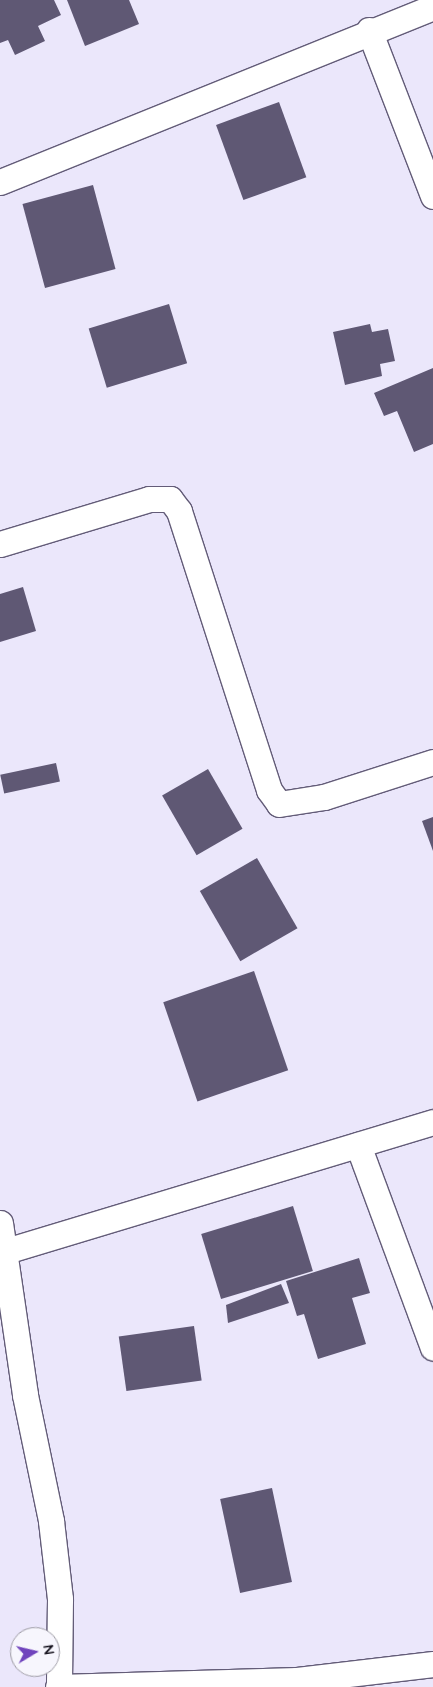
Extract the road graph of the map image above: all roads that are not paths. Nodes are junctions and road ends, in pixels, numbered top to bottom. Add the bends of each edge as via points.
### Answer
1 (433, 7) edge
2 (369, 30) junction
3 (0, 182) edge
4 (433, 196) edge
5 (0, 544) edge
6 (433, 762) edge
7 (433, 1122) edge
8 (358, 1145) junction
9 (0, 1223) edge
10 (6, 1251) junction
11 (433, 1348) edge
12 (433, 1664) edge
13 (59, 1687) edge

1 - 2 street
2 - 3 street
2 - 4 street
5 - 6 street via 149,499 170,499 179,511 269,790 279,804 324,797
7 - 8 street
8 - 10 street
8 - 11 street
9 - 10 street
10 - 13 street via 24,1396 53,1540 60,1599
12 - 13 street via 297,1680

